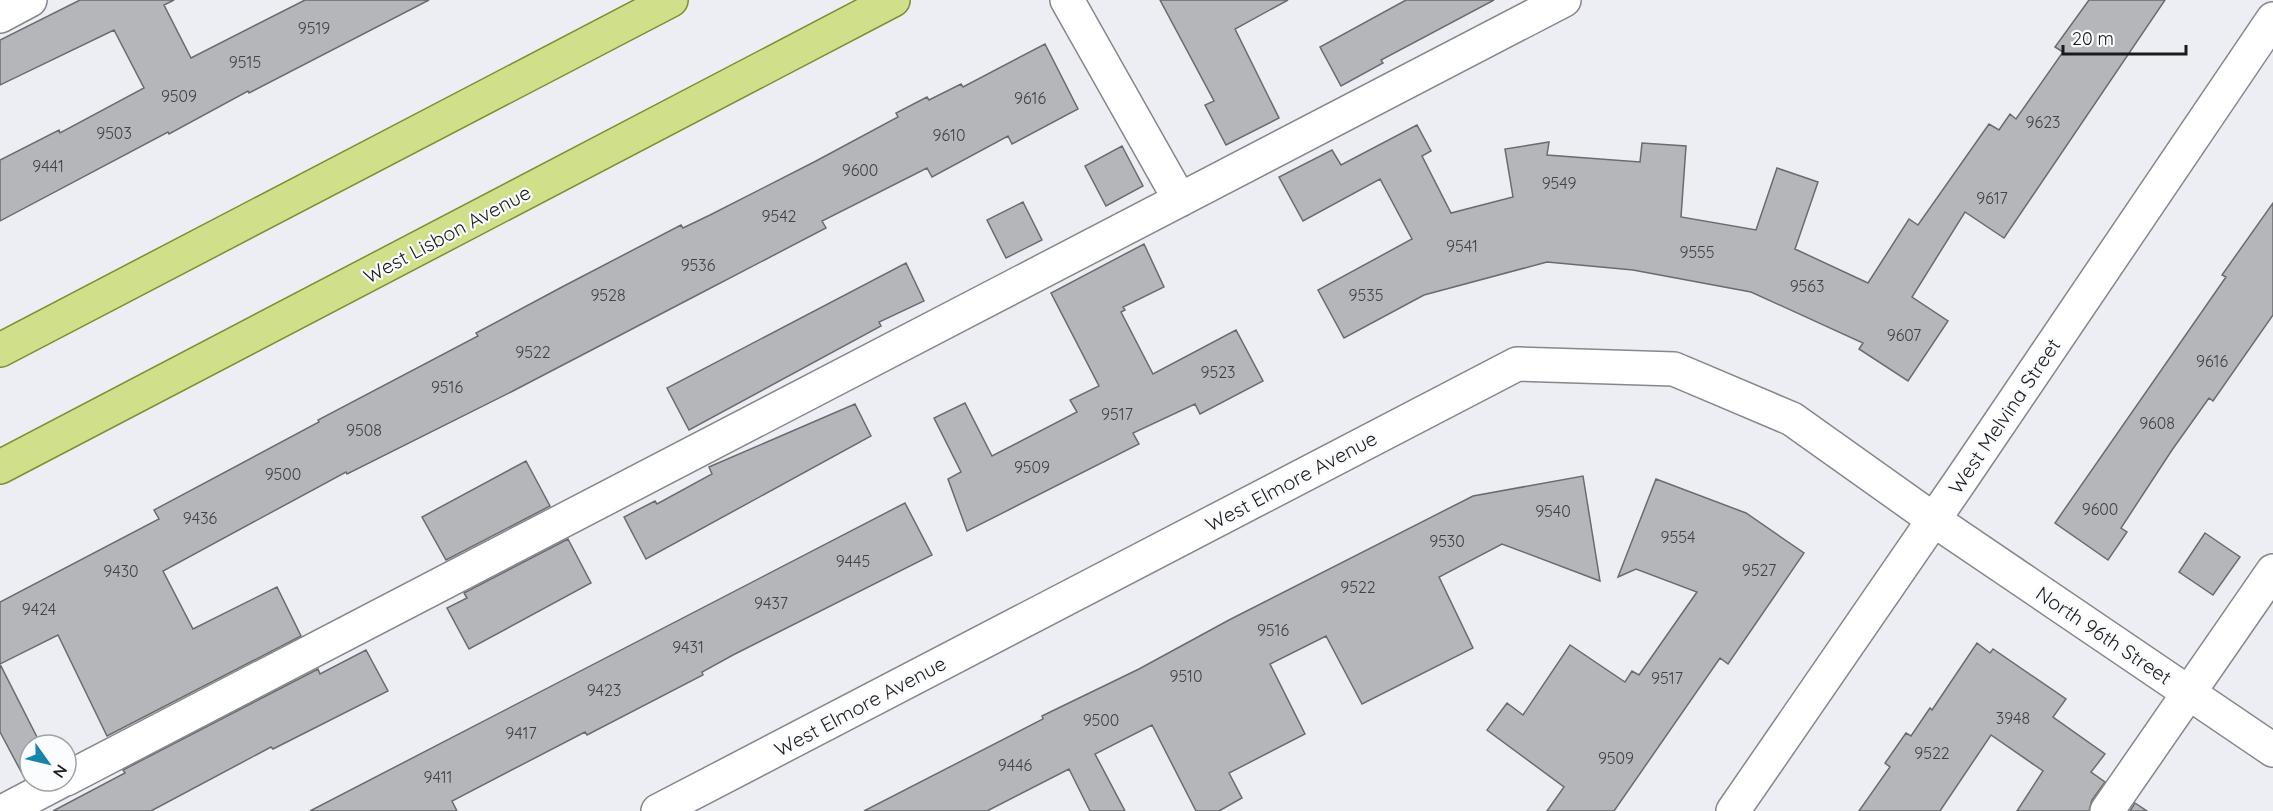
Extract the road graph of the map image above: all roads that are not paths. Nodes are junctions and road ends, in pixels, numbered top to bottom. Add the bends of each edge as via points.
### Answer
1 (30, 0) edge
2 (671, 0) edge
3 (893, 0) edge
4 (1067, 0) edge
5 (1563, 0) edge
6 (0, 16) edge
7 (2273, 19) edge
8 (1180, 200) junction
9 (0, 350) edge
10 (0, 467) edge
11 (1934, 520) junction
12 (2273, 571) edge
13 (2188, 692) junction
14 (2273, 750) edge
15 (78, 773) edge
16 (38, 793) edge
17 (4, 811) edge
18 (658, 811) edge
19 (1733, 811) edge
20 (2108, 811) edge

1 - 6 street
2 - 9 main road
3 - 10 main road, West Lisbon Avenue
4 - 8 street
5 - 8 street
7 - 11 street, West Melvina Street
8 - 15 street
11 - 13 street, North 96th Street
11 - 18 street, West Elmore Avenue via 1792,419 1674,369 1517,364
11 - 19 street, West Melvina Street
12 - 13 street
13 - 14 street, North 96th Street
13 - 20 street
16 - 17 street

